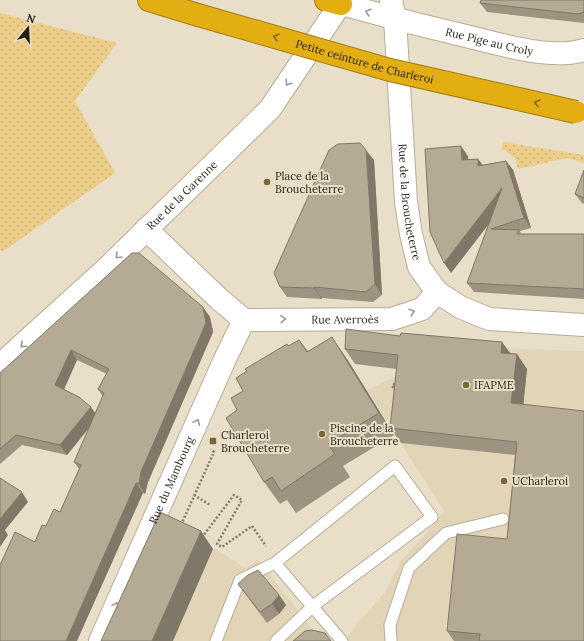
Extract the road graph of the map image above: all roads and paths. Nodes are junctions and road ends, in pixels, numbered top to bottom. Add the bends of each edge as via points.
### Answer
1 (149, 0) edge
2 (336, 1) edge
3 (393, 10) edge
4 (584, 50) edge
5 (584, 113) edge
6 (146, 229) junction
7 (437, 292) junction
8 (244, 320) junction
9 (584, 325) edge
10 (0, 365) edge
11 (402, 379) edge
12 (401, 396) edge
13 (194, 495) dead end
14 (210, 504) dead end
15 (503, 519) dead end
16 (180, 525) edge
17 (186, 528) edge
18 (197, 534) edge
19 (263, 540) dead end
20 (275, 563) junction
21 (313, 606) junction
22 (100, 641) edge
23 (216, 641) edge
24 (276, 641) edge
25 (342, 641) edge
26 (391, 641) edge

5 -> 1 highway, Petite ceinture de Charleroi, bridge via 390,70
3 -> 2 street, Rue Pige au Croly
2 -> 6 street, Rue de la Garenne via 270,109
3 - 4 street, Rue Pige au Croly via 529,50 573,53
3 - 7 street, Rue de la Broucheterre via 406,202 419,267
6 - 8 street
6 -> 10 street, Rue de la Garenne
8 -> 7 street, Rue Averroès via 392,319 422,309
7 - 9 street, Rue de la Broucheterre via 460,307 489,319
22 -> 8 street, Rue du Mambourg
11 - 12 path via 392,386
13 - 14 path
15 - 26 lane via 446,533 409,568 390,625
16 - 17 path
18 - 19 path via 203,536 234,495 242,500 218,544 222,547 252,526
20 - 21 lane
20 - 21 lane via 395,466 432,517
20 - 23 lane via 240,580
21 - 24 lane
21 - 25 lane

